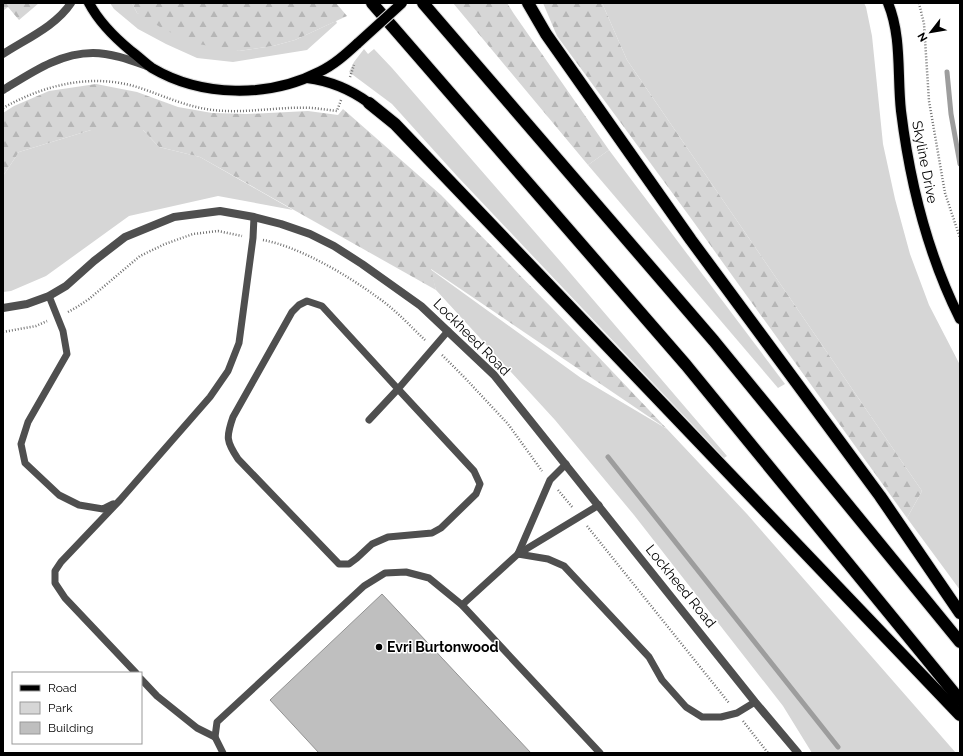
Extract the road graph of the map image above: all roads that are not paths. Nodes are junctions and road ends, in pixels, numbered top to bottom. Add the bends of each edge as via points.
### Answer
1 (71, 3) edge
2 (89, 3) edge
3 (372, 3) edge
4 (402, 3) edge
5 (423, 3) edge
6 (528, 3) edge
7 (888, 3) edge
8 (3, 54) edge
9 (151, 67) junction
10 (307, 78) junction
11 (3, 90) edge
12 (369, 103) joint
13 (254, 217) junction
14 (49, 296) junction
15 (3, 308) edge
16 (960, 320) edge
17 (448, 331) junction
18 (398, 390) junction
19 (369, 420) dead end
20 (566, 464) junction
21 (120, 500) junction
22 (599, 505) junction
23 (518, 554) junction
24 (462, 605) junction
25 (960, 613) edge
26 (960, 642) edge
27 (135, 672) edge
28 (142, 680) edge
29 (960, 700) edge
30 (755, 702) junction
31 (960, 714) edge
32 (215, 737) junction
33 (223, 753) edge
34 (600, 753) edge
35 (798, 753) edge

1 - 8 street via 51,23
2 - 9 main road via 95,15 114,36
3 - 29 highway via 686,365
4 - 10 main road, bridge via 334,63
5 - 26 highway via 714,341
6 - 25 highway via 546,34 691,240 880,496
7 - 16 main road, Skyline Drive via 898,41 899,90 914,190 930,245
9 - 10 main road via 189,84 228,91 267,88
9 - 11 street via 108,55 79,55 51,63
10 - 12 main road via 346,88
12 - 31 highway via 395,124
13 - 14 street, Lockheed Road via 220,211 174,217 124,237 66,286
13 - 17 street, Lockheed Road via 310,234 334,246 422,306
13 - 21 lane via 239,344 228,371 210,396
14 - 15 street, Lockheed Road via 27,304
14 - 21 lane via 63,331 67,354 28,422 21,444 25,463 59,495 79,505 103,509
17 - 18 lane
17 - 20 street, Lockheed Road via 494,375
18 - 18 lane via 474,471 480,484 476,494 441,528 432,533 388,537 372,544 349,564 339,564 238,459 229,446 228,432 232,417 292,312 307,301 322,306
18 - 19 lane
20 - 22 street, Lockheed Road
20 - 23 lane via 550,480
21 - 27 lane via 60,562 55,571 55,583 65,598
22 - 23 lane
22 - 30 street, Lockheed Road
23 - 24 lane
23 - 30 lane via 548,559 564,566 649,657 662,680 686,707 696,714 702,717 721,717 737,713
24 - 32 lane via 429,578 406,572 385,573 364,586 217,722
24 - 34 lane
28 - 32 lane via 191,724
30 - 35 street, Lockheed Road
32 - 33 lane

